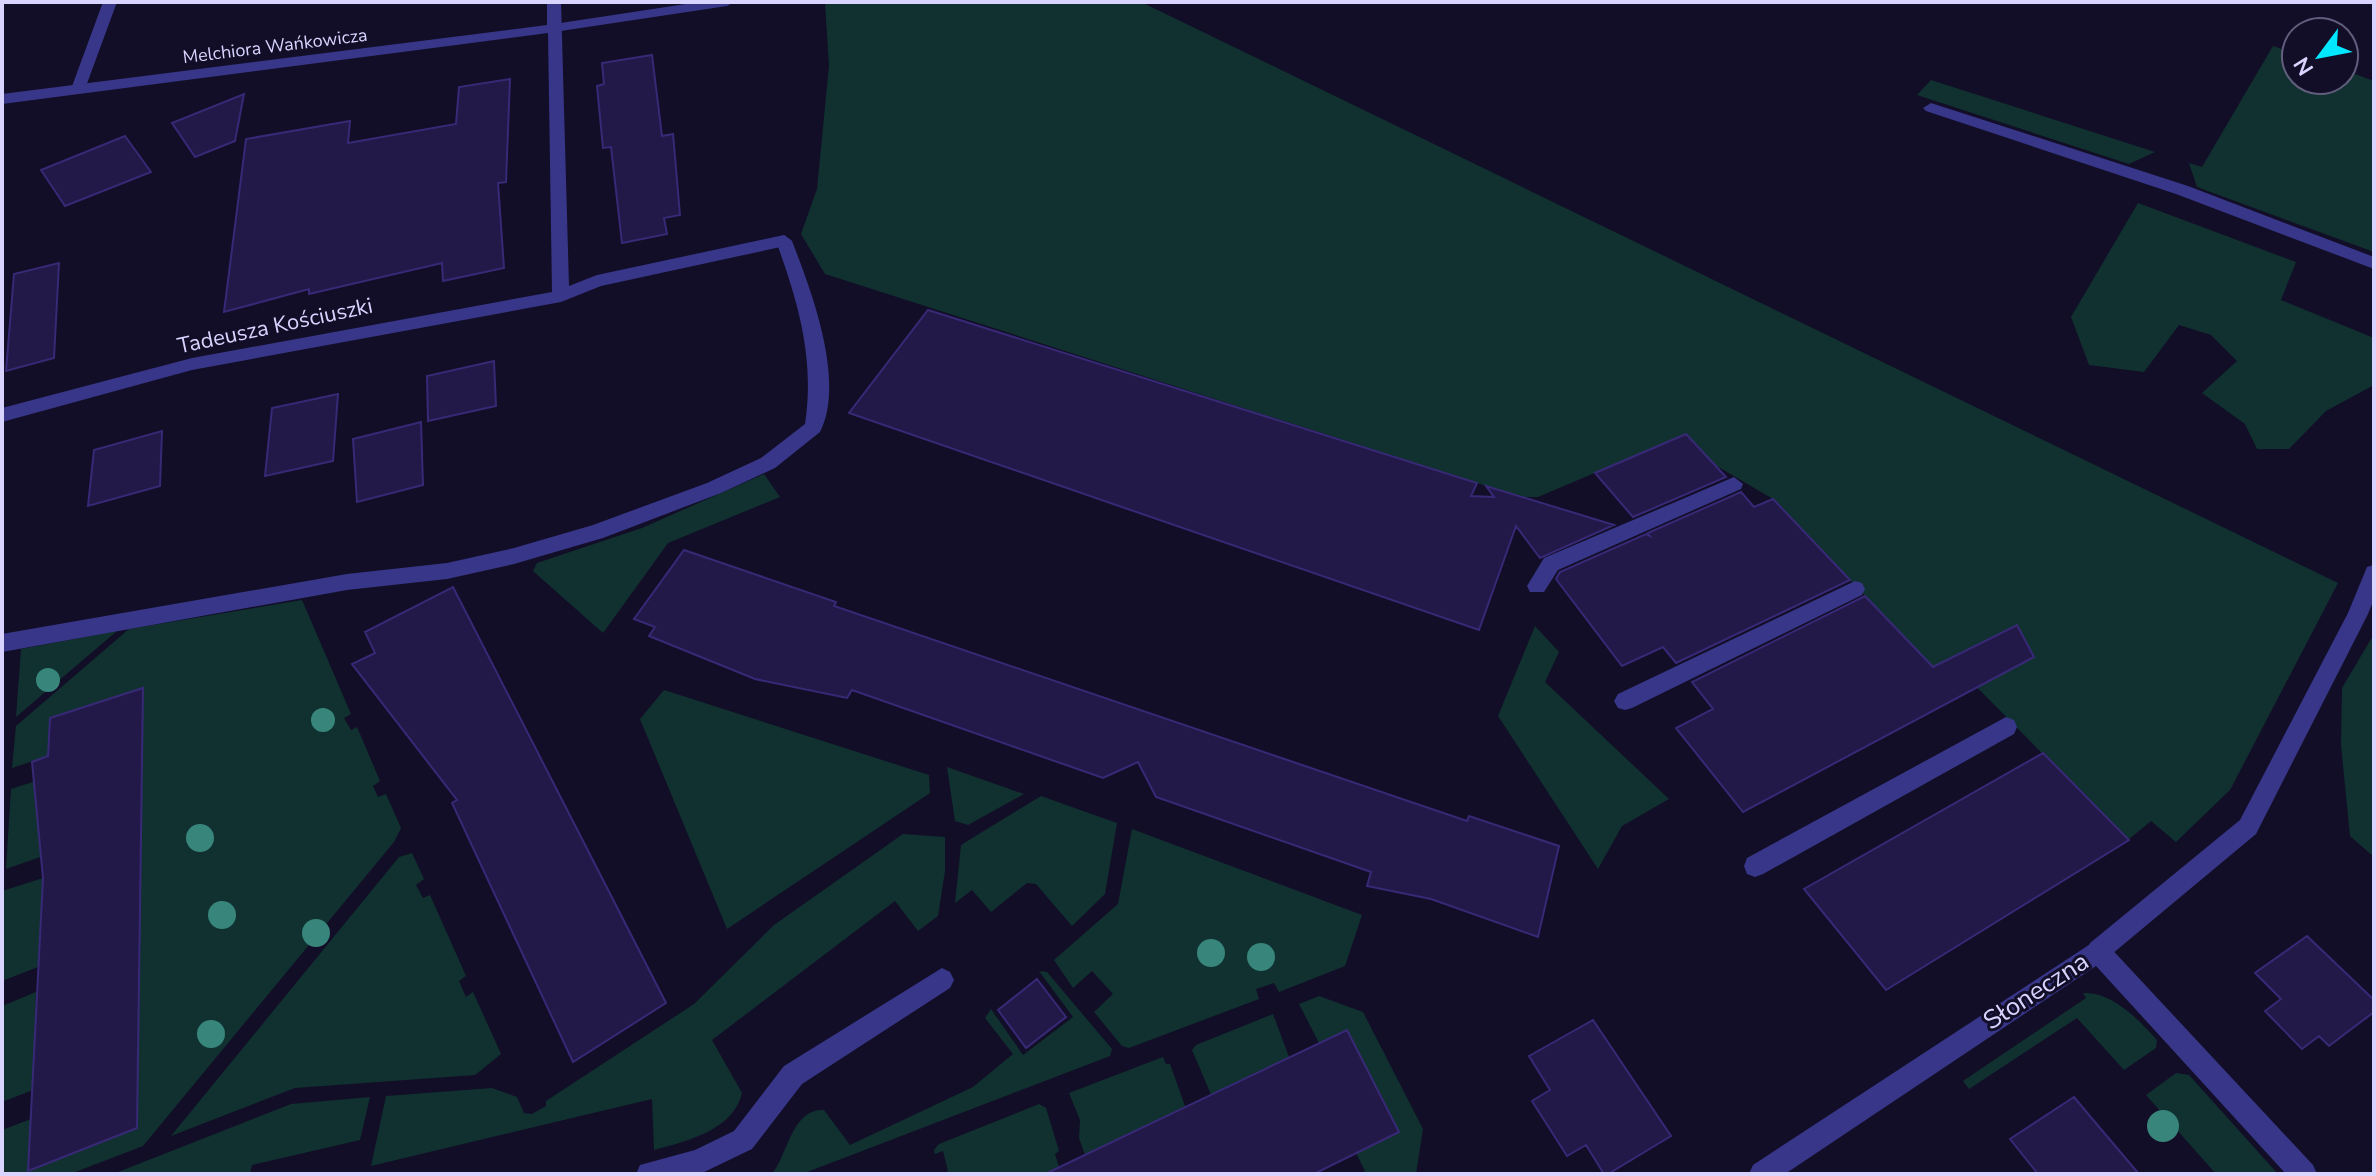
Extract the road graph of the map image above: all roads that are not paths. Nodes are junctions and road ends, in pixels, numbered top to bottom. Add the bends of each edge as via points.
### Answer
1 (110, 2) edge
2 (554, 2) edge
3 (727, 2) edge
4 (554, 28) junction
5 (78, 89) junction
6 (2, 99) edge
7 (1931, 108) dead end
8 (2374, 263) edge
9 (561, 296) junction
10 (2, 415) edge
11 (1734, 484) dead end
12 (2374, 573) edge
13 (1537, 586) dead end
14 (1855, 589) dead end
15 (2, 643) edge
16 (1625, 701) dead end
17 (2006, 727) dead end
18 (1755, 866) dead end
19 (2098, 951) junction
20 (942, 980) dead end
21 (649, 1174) edge
22 (1762, 1174) edge
23 (2304, 1174) edge

1 - 5 street
2 - 4 street
3 - 4 street, Melchiora Wańkowicza
4 - 5 street, Melchiora Wańkowicza
4 - 9 street
5 - 6 street, Melchiora Wańkowicza
7 - 8 street via 2182,190
9 - 10 street, Tadeusza Kościuszki via 192,364
9 - 15 street, Tadeusza Kościuszki via 597,281 784,241 812,317 821,389 814,427 768,463 714,488 514,556
11 - 13 street via 1551,564
12 - 19 street via 2248,827
14 - 16 street
17 - 18 street
19 - 22 street, Słoneczna
19 - 23 street, Słoneczna
20 - 21 street via 793,1075 743,1140 698,1162

